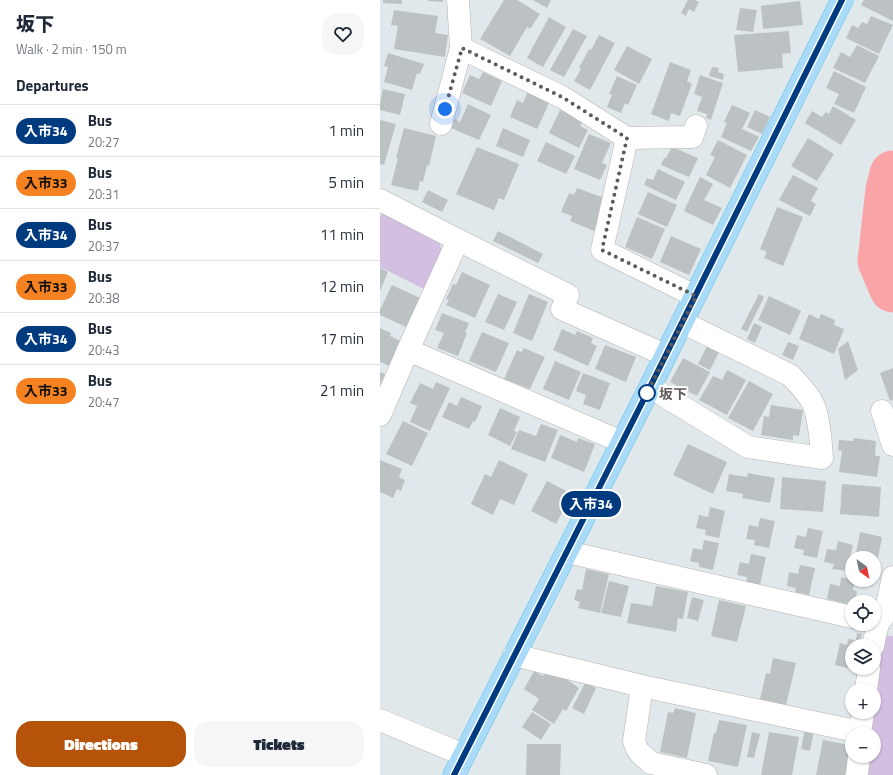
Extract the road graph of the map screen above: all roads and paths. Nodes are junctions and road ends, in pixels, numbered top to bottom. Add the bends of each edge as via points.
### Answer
1 (458, 0) edge
2 (842, 0) edge
3 (462, 48) junction
4 (441, 124) dead end
5 (696, 126) dead end
6 (627, 138) junction
7 (380, 200) edge
8 (458, 240) junction
9 (696, 296) junction
10 (682, 322) junction
11 (408, 350) junction
12 (665, 355) junction
13 (650, 387) junction
14 (882, 411) dead end
15 (380, 415) edge
16 (622, 442) junction
17 (893, 445) edge
18 (566, 552) junction
19 (893, 577) edge
20 (845, 615) edge
21 (881, 618) edge
22 (514, 655) junction
23 (642, 686) junction
24 (380, 720) edge
25 (861, 726) edge
26 (464, 755) junction
27 (858, 763) edge
28 (454, 775) edge
29 (706, 775) edge
30 (858, 775) edge

1 - 3 street
2 - 9 main road
3 - 4 street
3 - 6 street via 562,97
5 - 6 street via 692,137
6 - 9 street via 602,250
7 - 8 street
8 - 11 street
8 - 12 street via 568,295 562,309
9 - 10 main road
10 - 12 main road
10 - 13 street via 790,375 803,388 815,408 822,458 748,447
11 - 15 street
11 - 16 street
12 - 13 main road
13 - 16 main road
14 - 17 street
16 - 18 main road
18 - 20 street
18 - 22 main road
19 - 21 street via 885,614
22 - 23 street
22 - 26 main road
23 - 25 street
23 - 29 street via 634,741 637,749 651,763
24 - 26 street
26 - 28 main road
27 - 30 street

